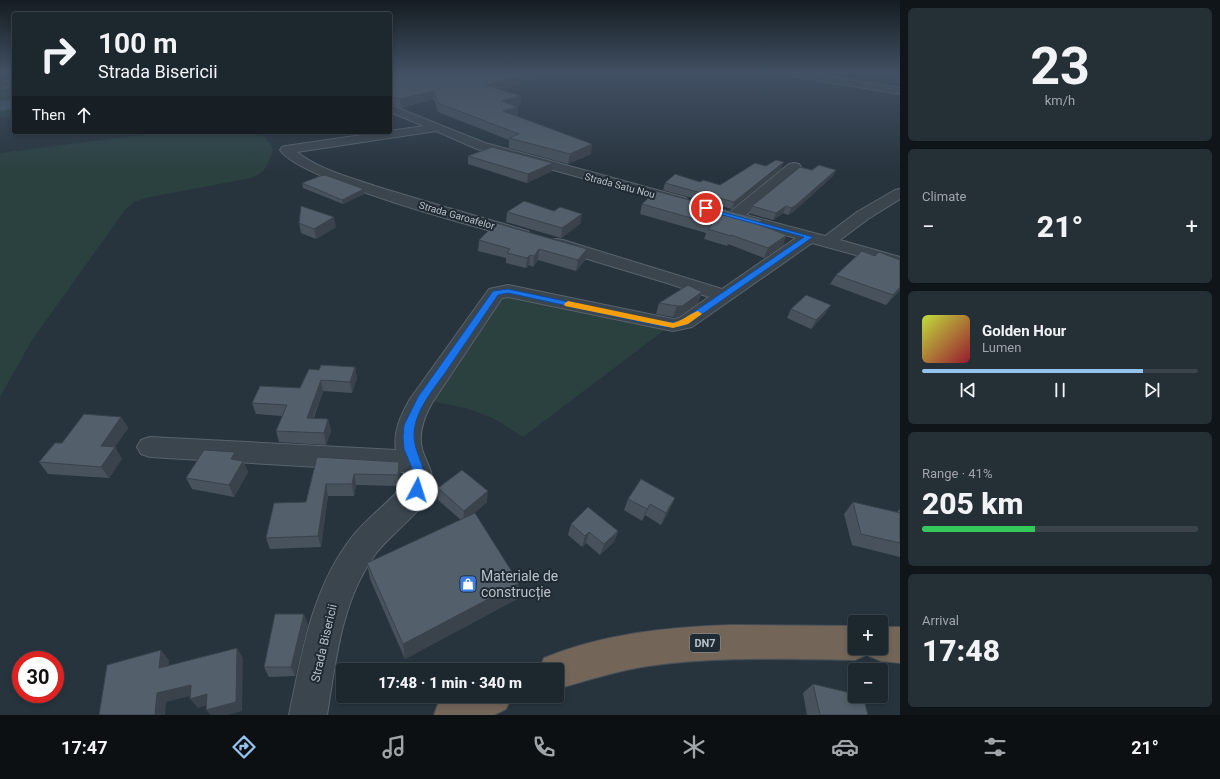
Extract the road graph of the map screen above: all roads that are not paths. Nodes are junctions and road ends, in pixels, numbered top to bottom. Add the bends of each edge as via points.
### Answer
1 (392, 109) edge
2 (436, 128) junction
3 (794, 167) dead end
4 (900, 193) edge
5 (698, 206) edge
6 (720, 212) edge
7 (735, 216) junction
8 (809, 237) junction
9 (828, 242) junction
10 (900, 262) edge
11 (724, 296) junction
12 (150, 447) dead end
13 (414, 462) junction
14 (848, 643) edge
15 (888, 644) edge
16 (900, 644) edge
17 (564, 668) edge
18 (479, 703) edge
19 (308, 715) edge
20 (454, 715) edge

1 - 2 street, Strada Satu Nou
2 - 5 street, Strada Satu Nou via 499,151
2 - 11 street, Strada Garoafelor via 286,150 296,160 333,176 417,204
3 - 7 street
4 - 9 street via 869,211
6 - 7 street
7 - 8 street
8 - 9 street
8 - 11 street
9 - 10 street
11 - 13 street, Strada Bisericii via 685,323 673,325 508,291 496,293 415,412 408,437
12 - 13 street
13 - 19 street, Strada Bisericii via 420,479 417,490 364,546 347,570 332,604
14 - 17 highway, DN7 via 701,643 653,648
15 - 16 highway
18 - 20 highway

